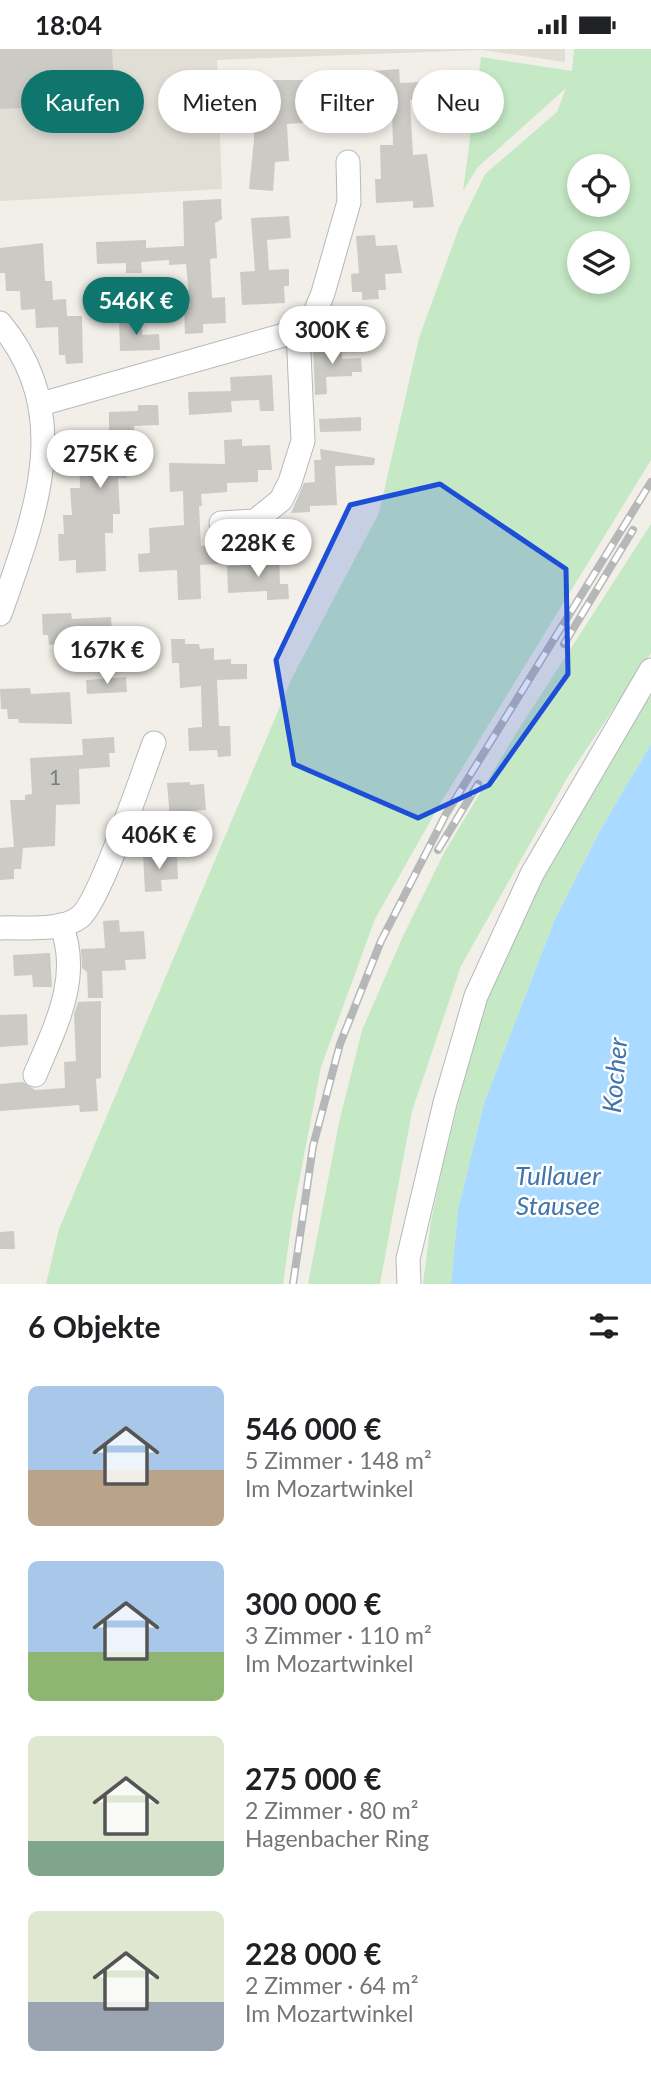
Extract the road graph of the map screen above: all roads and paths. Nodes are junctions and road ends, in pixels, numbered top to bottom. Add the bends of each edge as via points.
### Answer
1 (348, 162) dead end
2 (0, 323) edge
3 (298, 331) junction
4 (41, 404) junction
5 (221, 523) dead end
6 (0, 614) edge
7 (651, 670) edge
8 (154, 743) dead end
9 (61, 925) junction
10 (0, 927) edge
11 (35, 1075) dead end
12 (409, 1284) edge

1 - 3 street via 349,202 323,293 313,318
2 - 4 street via 31,372
3 - 4 street
3 - 5 street via 303,441 290,482 281,501 256,520
4 - 6 street via 45,452
7 - 12 street via 532,874 475,996 408,1259
8 - 9 street via 88,907 79,918
9 - 10 street
9 - 11 street via 67,940 69,983

